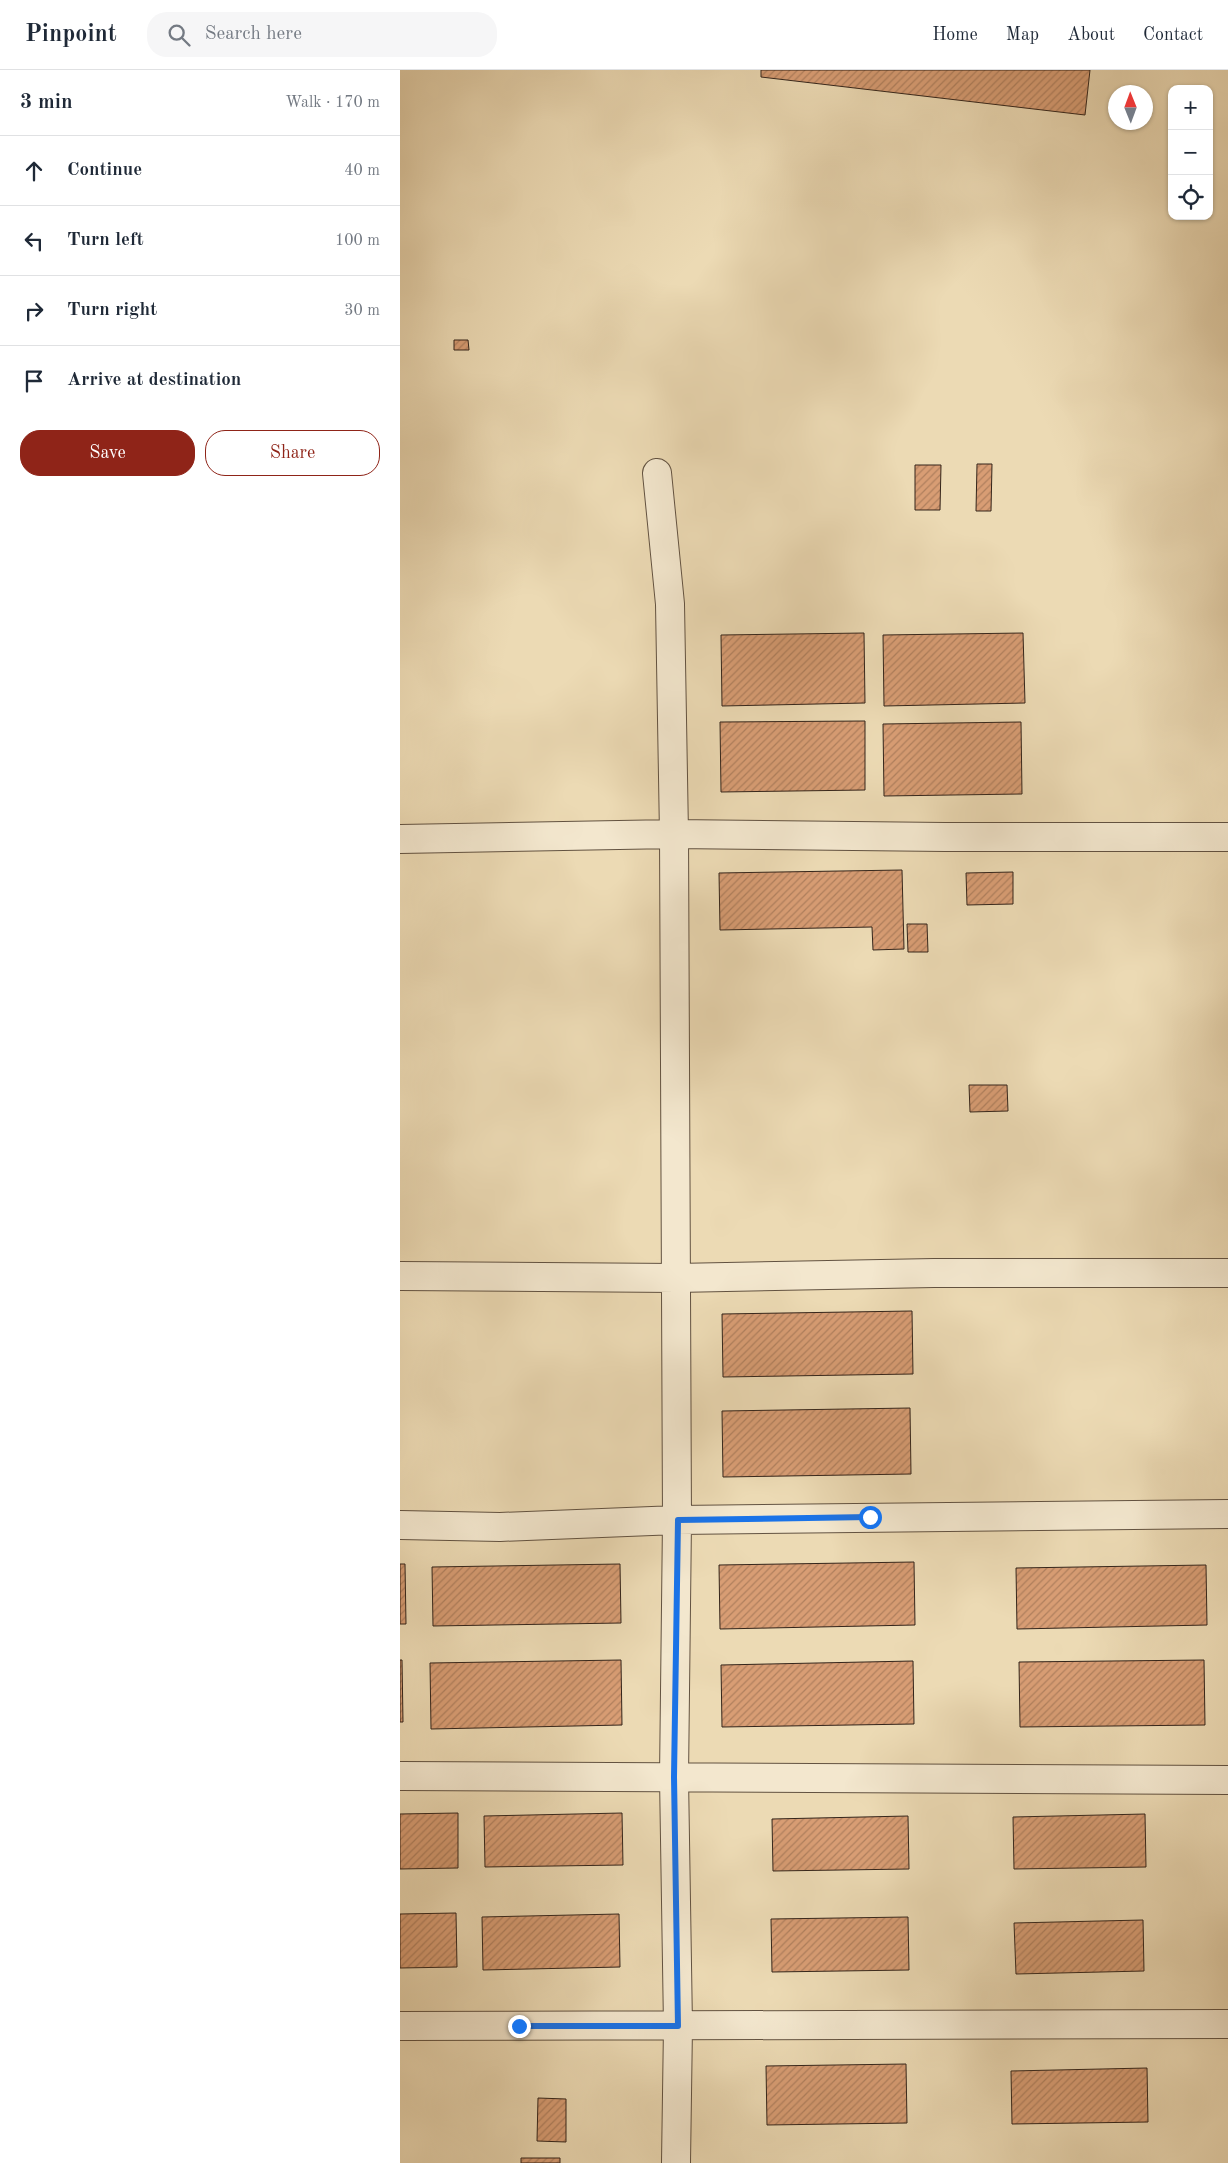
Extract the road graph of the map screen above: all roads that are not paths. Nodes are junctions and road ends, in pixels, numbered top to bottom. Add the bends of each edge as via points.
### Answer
1 (657, 473) dead end
2 (674, 834) junction
3 (1228, 837) edge
4 (400, 838) edge
5 (1228, 1273) edge
6 (400, 1276) edge
7 (676, 1278) junction
8 (1228, 1514) edge
9 (678, 1520) junction
10 (400, 1525) edge
11 (400, 1776) edge
12 (674, 1777) junction
13 (1228, 1780) edge
14 (1228, 2024) edge
15 (400, 2026) edge
16 (678, 2026) junction
17 (676, 2163) edge

1 - 2 street via 670,604
2 - 3 street
2 - 4 street
2 - 7 street
5 - 7 street via 934,1273
6 - 7 street
7 - 9 street
8 - 9 street
9 - 10 street via 500,1527
9 - 12 street
11 - 12 street
12 - 13 street
12 - 16 street
14 - 16 street
15 - 16 street
16 - 17 street

